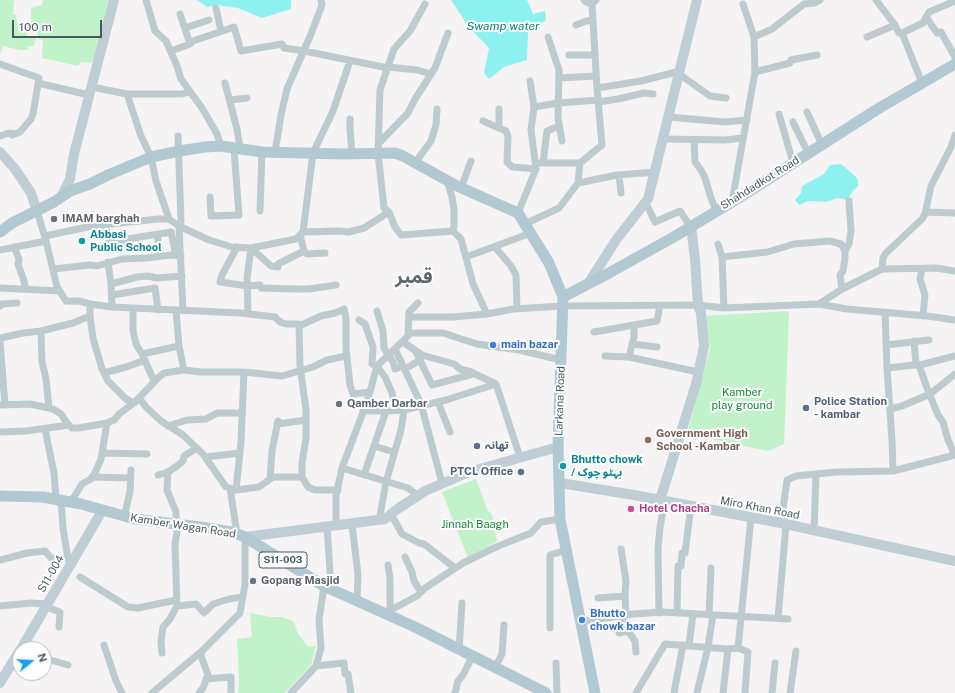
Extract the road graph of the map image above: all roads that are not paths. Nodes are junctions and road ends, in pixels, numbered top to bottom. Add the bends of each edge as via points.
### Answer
1 (114, 0) edge
2 (146, 0) edge
3 (321, 0) edge
4 (584, 0) edge
5 (697, 0) edge
6 (820, 0) edge
7 (876, 0) edge
8 (955, 1) edge
9 (594, 2) edge
10 (804, 2) edge
11 (425, 4) dead end
12 (743, 4) dead end
13 (216, 8) dead end
14 (180, 14) dead end
15 (926, 17) junction
16 (209, 20) dead end
17 (593, 20) junction
18 (576, 25) dead end
19 (896, 25) junction
20 (185, 28) junction
21 (221, 32) junction
22 (448, 33) dead end
23 (902, 33) junction
24 (548, 37) dead end
25 (754, 37) junction
26 (867, 37) dead end
27 (190, 44) junction
28 (171, 51) junction
29 (304, 51) junction
30 (595, 55) junction
31 (817, 55) dead end
32 (569, 56) dead end
33 (955, 57) edge
34 (350, 61) junction
35 (0, 64) edge
36 (955, 64) edge
37 (388, 68) junction
38 (679, 72) junction
39 (755, 72) junction
40 (431, 74) junction
41 (596, 76) junction
42 (559, 78) junction
43 (530, 81) dead end
44 (38, 83) junction
45 (226, 83) dead end
46 (922, 83) junction
47 (597, 88) junction
48 (91, 91) junction
49 (189, 92) junction
50 (127, 94) junction
51 (653, 94) dead end
52 (247, 98) dead end
53 (726, 98) dead end
54 (230, 100) junction
55 (598, 101) junction
56 (558, 103) junction
57 (534, 107) junction
58 (437, 109) dead end
59 (499, 109) dead end
60 (807, 112) dead end
61 (779, 114) dead end
62 (669, 117) junction
63 (350, 119) dead end
64 (747, 120) junction
65 (483, 121) dead end
66 (793, 122) dead end
67 (559, 126) junction
68 (499, 128) junction
69 (955, 135) edge
70 (0, 136) edge
71 (178, 136) dead end
72 (744, 138) junction
73 (664, 139) junction
74 (694, 140) junction
75 (562, 141) dead end
76 (822, 145) junction
77 (222, 146) junction
78 (237, 148) junction
79 (378, 148) junction
80 (179, 151) junction
81 (0, 152) edge
82 (262, 152) junction
83 (275, 152) junction
84 (313, 153) junction
85 (352, 154) junction
86 (808, 154) junction
87 (151, 158) junction
88 (471, 161) dead end
89 (415, 163) junction
90 (543, 163) junction
91 (580, 163) junction
92 (793, 163) junction
93 (535, 166) junction
94 (656, 172) junction
95 (618, 175) junction
96 (447, 180) junction
97 (578, 184) junction
98 (461, 188) junction
99 (621, 193) dead end
100 (62, 196) junction
101 (210, 197) dead end
102 (849, 201) dead end
103 (646, 202) junction
104 (732, 202) junction
105 (37, 211) junction
106 (260, 211) dead end
107 (716, 211) junction
108 (389, 212) junction
109 (926, 212) junction
110 (518, 213) junction
111 (955, 213) edge
112 (169, 219) junction
113 (105, 224) junction
114 (691, 225) junction
115 (179, 226) junction
116 (528, 228) junction
117 (453, 231) junction
118 (0, 232) edge
119 (302, 233) junction
120 (157, 235) junction
121 (46, 238) junction
122 (718, 244) dead end
123 (14, 247) junction
124 (237, 247) junction
125 (495, 247) junction
126 (251, 248) junction
127 (0, 250) edge
128 (304, 251) junction
129 (845, 251) junction
130 (325, 253) dead end
131 (179, 255) junction
132 (161, 256) junction
133 (466, 257) junction
134 (722, 257) junction
135 (108, 262) junction
136 (53, 269) junction
137 (922, 269) junction
138 (882, 270) junction
139 (955, 271) edge
140 (182, 276) junction
141 (111, 284) junction
142 (588, 284) junction
143 (336, 285) dead end
144 (248, 286) junction
145 (0, 288) edge
146 (26, 289) junction
147 (842, 289) junction
148 (59, 291) junction
149 (112, 295) junction
150 (563, 301) junction
151 (17, 303) dead end
152 (418, 303) dead end
153 (90, 304) junction
154 (819, 304) junction
155 (698, 305) junction
156 (0, 306) edge
157 (660, 306) junction
158 (112, 307) junction
159 (133, 308) junction
160 (517, 308) junction
161 (724, 308) junction
162 (158, 310) junction
163 (180, 310) junction
164 (377, 311) dead end
165 (885, 312) junction
166 (248, 314) junction
167 (487, 314) junction
168 (90, 316) junction
169 (923, 316) junction
170 (410, 317) junction
171 (359, 320) dead end
172 (955, 320) edge
173 (634, 325) junction
174 (299, 326) junction
175 (41, 331) junction
176 (594, 332) dead end
177 (408, 333) junction
178 (0, 338) edge
179 (929, 340) dead end
180 (0, 341) edge
181 (914, 341) junction
182 (403, 342) junction
183 (632, 344) junction
184 (886, 345) junction
185 (179, 346) junction
186 (657, 347) dead end
187 (373, 348) junction
188 (384, 348) junction
189 (395, 349) junction
190 (415, 351) junction
191 (389, 355) junction
192 (346, 356) junction
193 (605, 356) dead end
194 (955, 356) edge
195 (144, 357) junction
196 (629, 357) junction
197 (420, 360) junction
198 (561, 360) junction
199 (917, 365) junction
200 (377, 366) junction
201 (404, 368) junction
202 (887, 368) junction
203 (184, 370) junction
204 (300, 370) junction
205 (244, 372) junction
206 (698, 372) junction
207 (104, 373) junction
208 (473, 374) junction
209 (955, 374) edge
210 (154, 381) junction
211 (496, 384) junction
212 (370, 392) junction
213 (930, 394) junction
214 (139, 398) junction
215 (438, 402) junction
216 (134, 403) junction
217 (3, 405) edge
218 (420, 406) junction
219 (49, 408) junction
220 (890, 408) junction
221 (400, 410) junction
222 (363, 412) junction
223 (386, 412) junction
224 (242, 413) junction
225 (306, 420) junction
226 (107, 423) junction
227 (69, 426) junction
228 (168, 426) junction
229 (45, 429) junction
230 (0, 432) edge
231 (450, 432) dead end
232 (374, 446) junction
233 (558, 447) junction
234 (197, 448) junction
235 (394, 452) junction
236 (102, 453) junction
237 (240, 453) junction
238 (955, 453) edge
239 (147, 454) dead end
240 (206, 457) junction
241 (520, 457) junction
242 (342, 468) junction
243 (131, 470) dead end
244 (893, 471) junction
245 (168, 472) junction
246 (816, 474) junction
247 (158, 475) dead end
248 (364, 475) junction
249 (92, 477) junction
250 (302, 477) junction
251 (130, 478) junction
252 (270, 480) junction
253 (386, 482) junction
254 (560, 483) junction
255 (442, 484) junction
256 (233, 489) junction
257 (338, 490) junction
258 (0, 496) edge
259 (418, 496) junction
260 (63, 501) junction
261 (662, 501) junction
262 (560, 506) junction
263 (691, 506) junction
264 (102, 511) junction
265 (391, 514) junction
266 (124, 517) junction
267 (751, 518) junction
268 (560, 519) junction
269 (379, 521) junction
270 (352, 524) junction
271 (784, 524) junction
272 (177, 525) junction
273 (331, 526) junction
274 (814, 531) junction
275 (241, 535) junction
276 (621, 549) dead end
277 (566, 550) junction
278 (404, 557) dead end
279 (71, 559) junction
280 (0, 560) edge
281 (955, 561) edge
282 (388, 565) dead end
283 (455, 568) junction
284 (711, 568) dead end
285 (80, 577) dead end
286 (326, 587) junction
287 (421, 592) junction
288 (625, 596) junction
289 (243, 597) junction
290 (598, 598) dead end
291 (358, 601) junction
292 (462, 602) dead end
293 (176, 603) junction
294 (0, 606) edge
295 (47, 606) junction
296 (387, 612) junction
297 (659, 613) junction
298 (677, 613) junction
299 (693, 614) junction
300 (624, 615) junction
301 (711, 615) junction
302 (742, 617) junction
303 (778, 618) junction
304 (788, 619) dead end
305 (586, 621) junction
306 (504, 625) dead end
307 (59, 627) dead end
308 (550, 628) dead end
309 (27, 641) edge
310 (104, 645) dead end
311 (686, 645) junction
312 (708, 647) junction
313 (738, 648) junction
314 (728, 649) junction
315 (459, 650) junction
316 (796, 651) dead end
317 (636, 652) dead end
318 (162, 653) dead end
319 (200, 653) junction
320 (472, 657) junction
321 (12, 660) edge
322 (52, 660) edge
323 (556, 663) dead end
324 (775, 663) dead end
325 (68, 664) dead end
326 (316, 666) junction
327 (4, 668) edge
328 (494, 668) junction
329 (206, 679) junction
330 (0, 683) edge
331 (527, 689) edge
332 (122, 693) edge
333 (152, 693) edge
334 (199, 693) edge
335 (231, 693) edge
336 (291, 693) edge
337 (351, 693) edge
338 (455, 693) edge
339 (546, 693) edge
340 (557, 693) edge
341 (595, 693) edge
342 (599, 693) edge
343 (636, 693) edge
344 (674, 693) edge
345 (697, 693) edge
346 (723, 693) edge
347 (745, 693) edge
348 (772, 693) edge
349 (790, 693) edge

1 - 48 main road
2 - 28 street via 155,31 166,41
3 - 29 street via 322,5
4 - 9 street
5 - 38 main road
6 - 10 street via 814,3
7 - 19 street
8 - 15 street via 929,12
9 - 17 street
10 - 25 street via 772,29
11 - 37 street via 410,31 394,49
12 - 25 street
13 - 21 street
14 - 20 street
15 - 23 street via 923,23
15 - 33 street via 937,33 941,32
16 - 20 street
17 - 18 street
17 - 30 street
19 - 23 street via 899,33
19 - 26 street
20 - 27 street
21 - 27 street
21 - 29 street via 234,27 241,51 282,44 284,48
22 - 40 street
23 - 46 street
24 - 42 street
25 - 39 street
27 - 28 street
28 - 49 street via 181,79
29 - 34 street
29 - 83 street via 287,89
30 - 32 street
30 - 41 street
31 - 39 street via 791,60 790,63
34 - 37 street
34 - 84 street
35 - 44 street via 40,78
36 - 46 main road, Shahdadkot Road
37 - 40 street via 417,70
37 - 79 street via 380,90
38 - 47 street
38 - 53 street via 710,96
38 - 62 main road
39 - 64 street
40 - 79 street via 408,113
41 - 42 street
41 - 47 street
42 - 56 street
43 - 57 street
44 - 48 street
44 - 70 street via 31,119 20,132
45 - 54 street
46 - 76 main road, Shahdadkot Road
47 - 55 street
48 - 50 street
48 - 100 main road via 70,179
49 - 50 street
49 - 77 street
50 - 87 street
51 - 55 street via 644,93
52 - 54 street
54 - 78 street via 237,129
55 - 56 street
55 - 91 street via 602,145
56 - 57 street
56 - 67 street
57 - 93 street via 531,130
58 - 89 street via 431,141
59 - 68 street
60 - 76 street
61 - 92 street
62 - 64 street via 725,122
62 - 73 main road
63 - 85 street
64 - 72 street
65 - 68 street
66 - 86 street
67 - 75 street
67 - 90 street via 547,131
68 - 93 street via 507,134 510,165
69 - 109 street via 931,186
71 - 80 street
72 - 74 street
72 - 104 street
73 - 74 street
73 - 94 main road
74 - 107 street via 695,162 705,178
76 - 86 main road, Shahdadkot Road
77 - 78 main road
77 - 80 main road
78 - 82 main road
78 - 101 street via 239,215 210,216
79 - 85 main road
79 - 89 main road
79 - 108 street via 384,208
80 - 87 main road
80 - 115 street
81 - 105 main road via 31,193
82 - 83 main road
82 - 106 street
83 - 84 main road
84 - 85 main road
84 - 119 street
86 - 92 main road, Shahdadkot Road
87 - 100 main road
87 - 112 street
88 - 98 street
89 - 96 main road
90 - 91 street
90 - 93 street
91 - 97 street
92 - 104 main road, Shahdadkot Road
93 - 110 street
94 - 95 street
94 - 103 main road
95 - 97 street
95 - 99 street
96 - 98 main road
96 - 117 street via 454,210
97 - 116 street via 559,208
98 - 110 main road
100 - 105 main road
102 - 129 street via 851,231
103 - 114 street via 654,222 680,211
103 - 142 main road via 616,240
104 - 107 main road, Shahdadkot Road
105 - 118 main road
105 - 121 street
107 - 114 main road, Shahdadkot Road
108 - 117 street via 395,227 402,235
108 - 119 street via 364,228 349,232
109 - 111 street
109 - 138 street via 922,219 885,254
110 - 116 main road
112 - 113 street
112 - 115 street
113 - 120 street via 109,242
113 - 121 street
114 - 142 main road, Shahdadkot Road
114 - 155 main road
115 - 124 street via 209,240
115 - 131 street
116 - 125 street
116 - 150 main road via 549,263
117 - 133 street via 461,238
119 - 126 street via 296,239
119 - 128 street
120 - 131 street via 171,232
120 - 132 street
121 - 123 street
121 - 136 street
122 - 134 street
123 - 127 street
123 - 146 street
124 - 126 street
124 - 144 street via 220,282
125 - 133 street
125 - 160 street via 516,275
126 - 128 street via 271,266 278,267 278,264
126 - 144 street
128 - 130 street via 307,254
129 - 134 street via 841,244 830,241 794,244 767,252
129 - 147 street via 843,271 840,275
131 - 132 street
131 - 140 street
132 - 135 street
133 - 167 street via 473,284
134 - 161 street
135 - 136 street via 97,266
135 - 141 street
136 - 148 street
137 - 138 street
137 - 139 street
137 - 169 street via 920,279 925,295
138 - 147 street
140 - 141 street via 137,277
140 - 163 street
141 - 149 street
142 - 150 main road, Shahdadkot Road
143 - 144 street via 308,289
144 - 166 street
145 - 146 street
146 - 148 street
147 - 154 street
148 - 153 street via 66,300
149 - 158 street
149 - 162 street via 155,288
150 - 157 street
150 - 160 street
150 - 198 main road, Larkana Road
151 - 156 street
152 - 170 street via 409,312
153 - 158 street
153 - 168 street
154 - 161 street
154 - 165 street via 847,310
155 - 157 street
155 - 161 street
155 - 206 main road via 704,346
157 - 173 street via 657,321
158 - 159 street
159 - 162 street
159 - 195 street via 133,331 136,344
160 - 167 street
162 - 163 street
163 - 166 street
163 - 185 street
164 - 188 street via 383,331
165 - 169 street
165 - 184 street
166 - 174 street via 275,317 280,322
167 - 170 street
168 - 175 street
168 - 207 street via 93,338
169 - 172 street
170 - 177 street
171 - 187 street via 365,324
173 - 176 street
173 - 183 street
174 - 192 street via 321,316 344,310
174 - 204 street
175 - 178 street
175 - 219 street via 42,362
177 - 182 street
177 - 198 street via 443,334 477,344
179 - 181 street
180 - 217 street
181 - 184 street
181 - 199 street
182 - 189 street
182 - 190 street
183 - 186 street
183 - 196 street
184 - 202 street
185 - 195 street
185 - 203 street
187 - 188 street
187 - 200 street via 372,364
188 - 191 street
189 - 191 street
189 - 201 street
190 - 197 street
190 - 208 street via 454,364
191 - 200 street
191 - 201 street via 395,369
192 - 204 street
192 - 212 street via 353,394
193 - 196 street
194 - 199 street
195 - 207 street via 126,367
195 - 210 street
196 - 206 street
197 - 201 street
197 - 208 street via 432,385
198 - 233 main road, Larkana Road
199 - 202 street
199 - 213 street
200 - 212 street
200 - 221 street
201 - 218 street
202 - 220 street
203 - 205 street
203 - 210 street via 164,373
204 - 205 street via 282,376
204 - 225 street
205 - 224 street
206 - 261 main road
207 - 216 street via 108,381
208 - 211 street
209 - 213 street
210 - 214 street
211 - 215 street
211 - 241 street
212 - 222 street
213 - 220 street via 902,406
213 - 238 street
214 - 216 street
214 - 228 street
215 - 218 street
215 - 231 street
216 - 226 street
217 - 219 street via 30,404
218 - 221 street
218 - 255 street
219 - 227 street via 61,414
220 - 244 street
221 - 223 street
221 - 235 street via 401,430
222 - 223 street
222 - 242 street
223 - 232 street
224 - 228 street via 217,413 206,419 187,420
224 - 237 street
225 - 250 street
225 - 252 street via 277,422
226 - 227 street via 79,428
226 - 236 street
227 - 229 street
228 - 234 street
229 - 230 street
229 - 260 street
232 - 235 street
232 - 248 street
233 - 241 main road
233 - 254 main road, Larkana Road
234 - 240 street
234 - 245 street via 184,456 183,461
235 - 253 street
236 - 239 street
236 - 249 street
237 - 240 street
237 - 256 street
238 - 244 street
240 - 256 street via 226,486
241 - 255 main road via 469,472
242 - 248 street
242 - 257 street
243 - 251 street
244 - 246 street
245 - 247 street
245 - 272 street via 167,490 176,512
246 - 271 street via 796,476 787,480
246 - 274 street
248 - 253 street
249 - 251 street
249 - 260 street
250 - 252 street via 274,477
250 - 257 street via 308,487 315,490
251 - 266 street via 130,492
252 - 256 street via 259,487
253 - 259 street via 408,488
253 - 269 street
254 - 261 main road, Miro Khan Road
254 - 262 main road, Larkana Road
255 - 259 main road
256 - 275 street
257 - 273 street
258 - 260 main road, Kamber Wagan Road / S11-003 via 43,497
259 - 265 main road
260 - 264 main road, Kamber Wagan Road / S11-003
260 - 279 street via 63,528
261 - 263 main road, Miro Khan Road
261 - 297 street via 658,549
262 - 268 main road, Larkana Road
262 - 305 main road, Larkana Road
263 - 267 main road, Miro Khan Road
263 - 298 street via 685,553 682,553 681,566 678,566
264 - 266 main road, Kamber Wagan Road / S11-003
264 - 279 main road, S11-004
265 - 269 main road
265 - 283 street via 402,534 424,544
266 - 272 main road, Kamber Wagan Road / S11-003
267 - 271 main road, Miro Khan Road
267 - 302 street
268 - 277 main road, Larkana Road
268 - 283 street via 541,522 531,533
269 - 270 main road
270 - 273 main road
270 - 291 street via 358,575
271 - 274 main road, Miro Khan Road
271 - 303 street
272 - 275 main road, Kamber Wagan Road / S11-003
272 - 293 street
273 - 275 main road
273 - 286 street via 330,571
274 - 281 main road, Miro Khan Road
275 - 286 main road, Kamber Wagan Road / S11-003
275 - 289 street via 245,584
276 - 288 street via 626,581
277 - 308 street via 550,555
277 - 341 main road, Larkana Road
278 - 287 street
279 - 280 street via 51,558 45,551
279 - 295 main road, S11-004
282 - 296 street via 390,580
283 - 287 street
284 - 301 street
285 - 293 street via 128,607
286 - 291 main road, Kamber Wagan Road / S11-003
286 - 326 street via 319,620 321,648
287 - 296 street
288 - 290 street
288 - 300 street
289 - 293 street via 213,604 204,613 196,604
289 - 319 street via 240,613
291 - 296 main road, Kamber Wagan Road / S11-003
292 - 315 street
293 - 318 street via 170,619 163,627
294 - 295 street via 31,603
295 - 307 street via 60,612
295 - 309 main road, S11-004
296 - 315 main road, Kamber Wagan Road / S11-003
297 - 298 street
297 - 300 street
298 - 299 street
299 - 301 street
299 - 311 street
300 - 305 street
300 - 317 street via 622,633 628,631 635,641
301 - 302 street
301 - 312 street
302 - 303 street
302 - 313 street
303 - 304 street
305 - 342 main road, Larkana Road
306 - 328 street via 502,654
310 - 332 street
311 - 312 street
311 - 343 street via 665,644
311 - 344 street
312 - 314 street
312 - 345 street
313 - 314 street
313 - 347 street via 748,652
314 - 346 street
315 - 320 main road, Kamber Wagan Road / S11-003
316 - 349 street
319 - 329 street via 208,675
319 - 333 street
320 - 328 main road, Kamber Wagan Road / S11-003
320 - 338 street via 458,681
321 - 327 main road, S11-004
322 - 325 street
323 - 340 street
324 - 348 street
326 - 336 street
326 - 337 street via 344,663
327 - 330 main road, S11-004
328 - 331 main road, Kamber Wagan Road / S11-003
329 - 334 street
329 - 335 street via 231,677
331 - 339 main road, Kamber Wagan Road / S11-003

